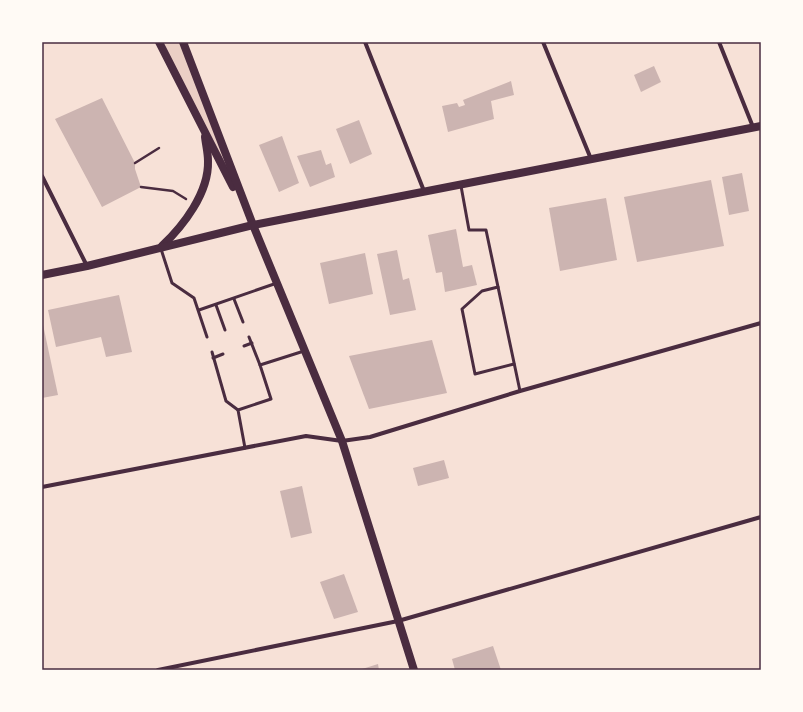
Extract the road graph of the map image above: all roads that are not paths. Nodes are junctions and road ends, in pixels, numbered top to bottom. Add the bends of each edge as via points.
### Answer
1 (159, 42) edge
2 (183, 42) edge
3 (365, 42) edge
4 (543, 42) edge
5 (719, 42) edge
6 (757, 127) edge
7 (204, 130) junction
8 (591, 159) junction
9 (42, 176) edge
10 (460, 184) junction
11 (424, 191) junction
12 (253, 225) junction
13 (160, 248) junction
14 (87, 266) junction
15 (42, 275) edge
16 (277, 283) junction
17 (498, 288) junction
18 (234, 299) junction
19 (216, 305) junction
20 (199, 310) junction
21 (244, 322) dead end
22 (761, 323) edge
23 (225, 330) dead end
24 (207, 337) dead end
25 (249, 337) dead end
26 (252, 343) junction
27 (244, 346) dead end
28 (304, 351) junction
29 (212, 352) dead end
30 (223, 354) dead end
31 (213, 358) junction
32 (514, 364) junction
33 (260, 365) junction
34 (520, 391) junction
35 (238, 410) junction
36 (342, 441) junction
37 (246, 448) junction
38 (42, 487) edge
39 (761, 517) edge
40 (398, 621) junction
41 (158, 670) edge
42 (414, 670) edge

1 - 7 main road
2 - 12 main road
3 - 11 street
4 - 8 street
5 - 6 street
6 - 8 main road
7 - 12 main road
7 - 13 main road via 208,162 206,178 195,206 178,230
8 - 10 main road
9 - 14 street
10 - 11 main road
10 - 17 lane via 469,230 486,230
11 - 12 main road
12 - 13 main road
12 - 16 main road
13 - 14 main road
13 - 20 lane via 172,283 194,298
14 - 15 main road
16 - 18 lane
16 - 28 main road
17 - 32 lane
17 - 32 lane via 482,291 462,309 475,374
18 - 19 lane
18 - 21 lane
19 - 20 lane
19 - 23 lane
20 - 24 lane
22 - 34 street
25 - 26 lane
26 - 27 lane
26 - 33 lane
28 - 33 lane
28 - 36 main road
29 - 31 lane
30 - 31 lane
31 - 35 lane via 226,401
32 - 34 lane
33 - 35 lane via 271,399
34 - 36 street via 370,437
35 - 37 lane
36 - 37 street via 306,436
36 - 40 main road
37 - 38 street
39 - 40 street
40 - 41 street
40 - 42 main road

